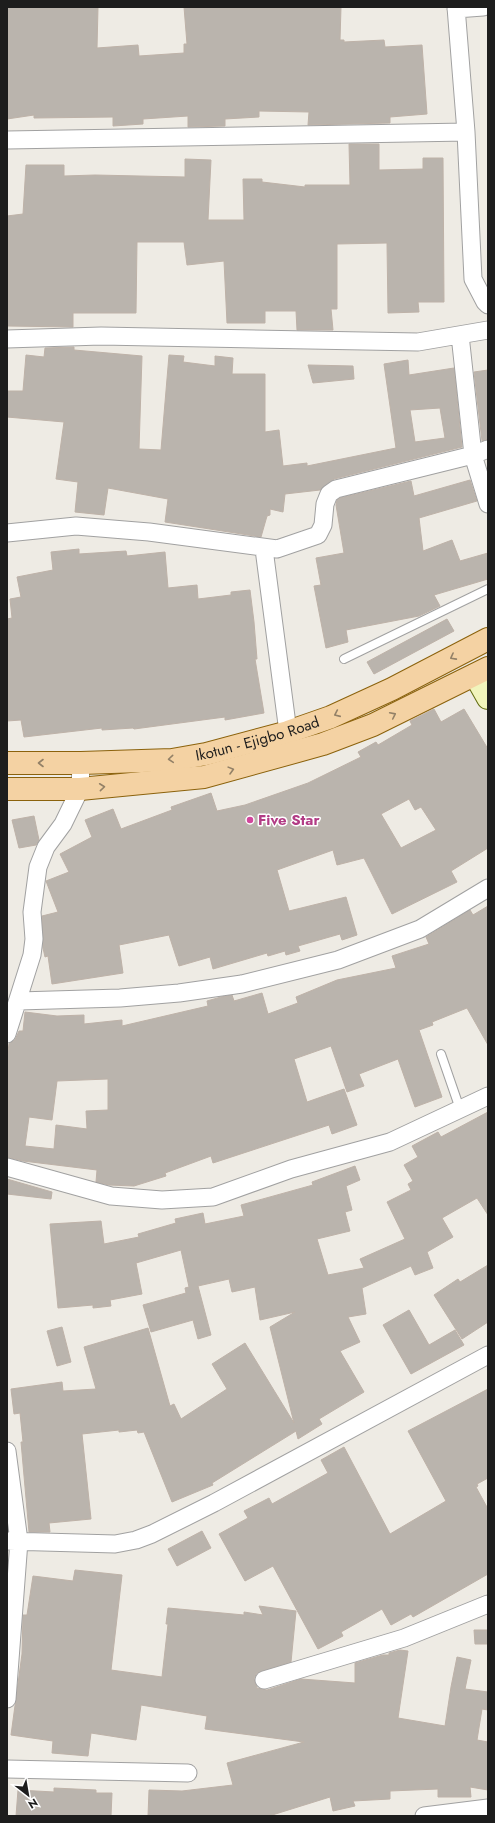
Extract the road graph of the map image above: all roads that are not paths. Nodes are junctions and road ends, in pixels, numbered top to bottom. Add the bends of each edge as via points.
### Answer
1 (483, 7) edge
2 (456, 8) edge
3 (466, 132) junction
4 (7, 140) edge
5 (488, 305) edge
6 (488, 330) edge
7 (460, 335) junction
8 (7, 339) edge
9 (480, 452) edge
10 (488, 504) edge
11 (7, 533) edge
12 (264, 549) junction
13 (488, 589) edge
14 (488, 639) edge
15 (344, 659) dead end
16 (482, 672) edge
17 (488, 698) edge
18 (288, 732) junction
19 (7, 763) edge
20 (82, 763) junction
21 (7, 789) edge
22 (80, 789) junction
23 (488, 888) edge
24 (19, 1001) junction
25 (7, 1034) edge
26 (441, 1054) dead end
27 (488, 1096) edge
28 (460, 1109) junction
29 (7, 1167) edge
30 (488, 1355) edge
31 (7, 1451) edge
32 (13, 1541) edge
33 (488, 1604) edge
34 (264, 1680) dead end
35 (7, 1699) edge
36 (7, 1769) edge
37 (188, 1773) dead end
38 (488, 1808) edge
39 (424, 1816) edge

1 - 2 street
2 - 3 street
3 - 4 street
3 - 5 street via 472,278
6 - 7 street
7 - 8 street via 418,342 101,336
7 - 9 street
9 - 10 street
9 - 12 street via 336,489 329,494 325,504 323,525 318,534 277,550
11 - 12 street via 76,526 149,532
12 - 18 street
13 - 15 lane
14 -> 18 main road, Ikotun - Ejigbo Road via 392,689
16 - 17 street
22 -> 16 main road, Ikotun - Ejigbo Road via 204,777 323,744 373,725
18 -> 20 main road, Ikotun - Ejigbo Road via 206,754 172,760
20 -> 19 main road, Ikotun - Ejigbo Road
20 - 22 street
21 - 22 main road, Ikotun - Ejigbo Road
22 - 24 street via 63,824 46,847 38,866 32,912 32,955
23 - 24 street via 420,929 338,960 242,984 120,998
24 - 25 street
26 - 28 lane
27 - 28 street
28 - 29 street via 390,1142 291,1169 214,1197 162,1200 111,1196
30 - 32 street via 152,1534 114,1544
31 - 32 street
32 - 35 street
33 - 34 street via 404,1638
36 - 37 street
38 - 39 street

